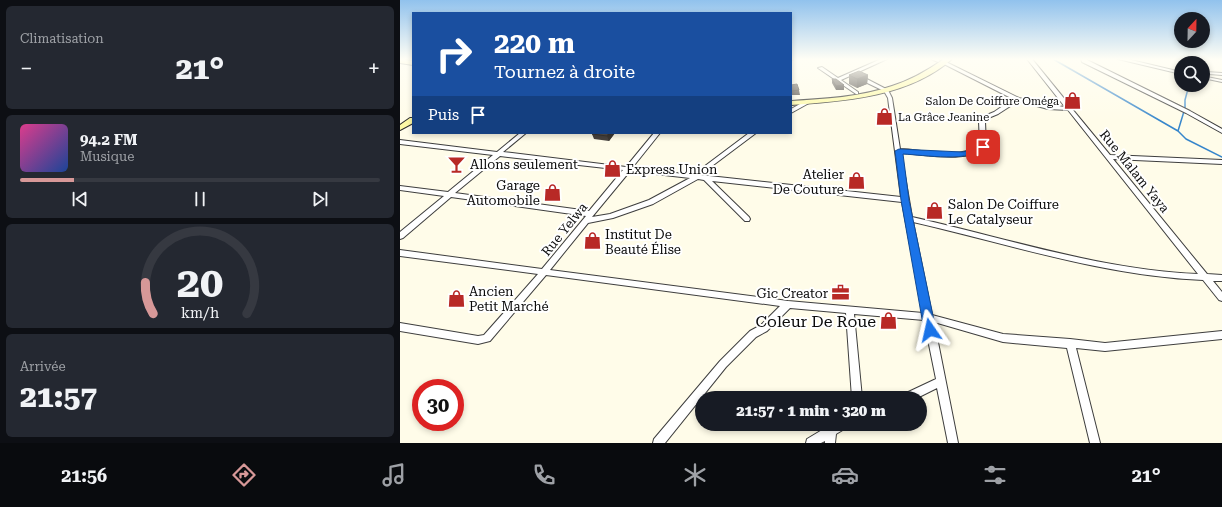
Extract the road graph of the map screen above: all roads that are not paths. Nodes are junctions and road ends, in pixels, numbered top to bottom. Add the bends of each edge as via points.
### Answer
1 (838, 80) edge
2 (865, 80) edge
3 (910, 80) edge
4 (979, 80) edge
5 (1046, 80) edge
6 (1121, 80) edge
7 (884, 89) junction
8 (856, 93) junction
9 (1016, 99) junction
10 (792, 102) edge
11 (792, 102) edge
12 (807, 102) junction
13 (1071, 109) junction
14 (792, 110) edge
15 (412, 121) edge
16 (400, 128) edge
17 (1222, 131) edge
18 (522, 134) edge
19 (656, 134) edge
20 (752, 134) edge
21 (400, 142) edge
22 (899, 151) junction
23 (499, 152) junction
24 (1108, 157) junction
25 (1222, 162) edge
26 (628, 168) junction
27 (695, 177) junction
28 (706, 178) junction
29 (400, 188) edge
30 (450, 194) junction
31 (905, 200) junction
32 (591, 214) junction
33 (747, 219) dead end
34 (909, 219) junction
35 (586, 221) junction
36 (400, 236) edge
37 (400, 253) edge
38 (545, 272) junction
39 (1206, 278) junction
40 (1222, 278) edge
41 (1222, 298) edge
42 (788, 304) junction
43 (850, 311) junction
44 (927, 317) junction
45 (400, 327) edge
46 (1222, 335) edge
47 (1070, 343) junction
48 (940, 382) junction
49 (856, 391) edge
50 (921, 391) edge
51 (831, 431) joint
52 (658, 443) edge
53 (811, 443) edge
54 (830, 443) edge
55 (952, 443) edge
56 (1095, 443) edge

1 - 8 street
2 - 7 street
3 - 7 main road
4 - 9 street
5 - 13 street, Rue Malam Yaya
6 - 17 street
7 - 8 main road
7 - 12 main road
7 - 22 street via 890,98
8 - 10 main road
9 - 13 street via 1048,107
9 - 22 street via 984,118 983,147 980,150 962,154
11 - 12 main road
12 - 14 street
13 - 24 street, Rue Malam Yaya
15 - 16 main road
18 - 23 street
19 - 26 street, Rue Yelwa
20 - 27 street
21 - 23 street
22 - 31 street
23 - 26 street
23 - 30 street
24 - 25 street
24 - 39 street, Rue Malam Yaya
26 - 27 street
26 - 32 street, Rue Yelwa
27 - 28 street
27 - 35 street via 651,202 612,216
28 - 31 street
28 - 33 street
29 - 30 street
30 - 32 street
30 - 36 street
31 - 34 street
32 - 35 street, Rue Yelwa
34 - 39 street via 1127,270
34 - 44 street
35 - 38 street, Rue Yelwa
37 - 38 street
38 - 42 street
38 - 45 street, Rue Yelwa via 487,338 478,340
39 - 40 street
39 - 41 street, Rue Malam Yaya
42 - 43 street
42 - 52 street via 723,364
43 - 44 street
43 - 49 street
44 - 47 street via 1003,338
44 - 48 street
46 - 47 street via 1105,347
47 - 56 street
48 - 50 street
48 - 55 street
51 - 53 street
51 - 54 street

